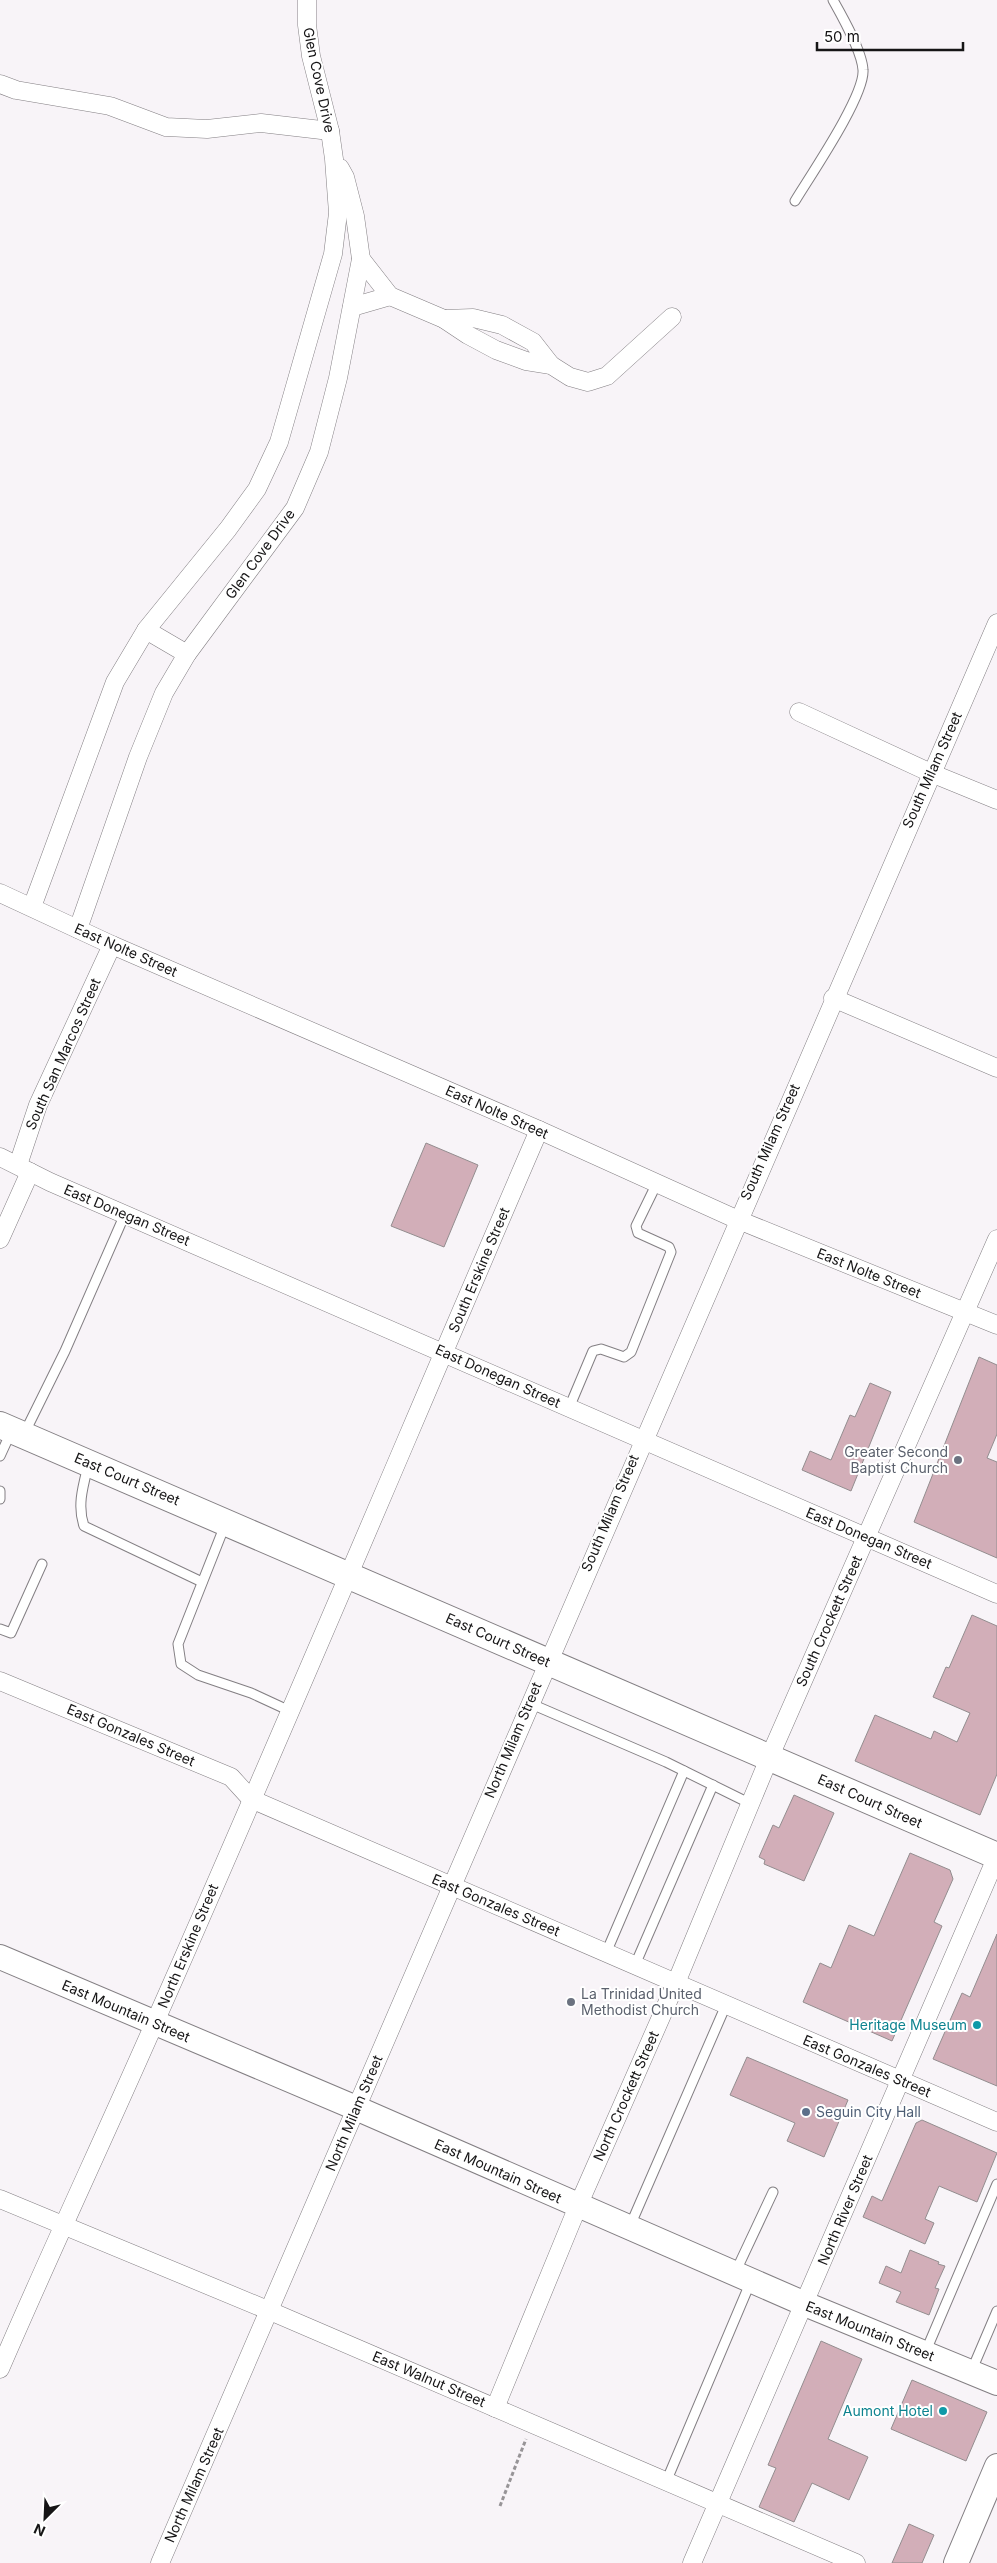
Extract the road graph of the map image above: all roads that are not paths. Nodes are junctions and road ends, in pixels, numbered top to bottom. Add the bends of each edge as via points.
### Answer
1 (307, 0) edge
2 (833, 0) edge
3 (0, 84) edge
4 (330, 131) junction
5 (334, 159) junction
6 (795, 201) dead end
7 (361, 258) junction
8 (390, 296) junction
9 (352, 307) junction
10 (672, 317) dead end
11 (444, 319) junction
12 (551, 365) junction
13 (997, 623) edge
14 (146, 630) junction
15 (187, 654) junction
16 (799, 712) dead end
17 (931, 773) junction
18 (997, 800) edge
19 (0, 893) edge
20 (32, 907) junction
21 (78, 929) junction
22 (112, 945) junction
23 (833, 998) junction
24 (997, 1068) edge
25 (539, 1130) junction
26 (0, 1157) edge
27 (24, 1168) junction
28 (656, 1183) junction
29 (125, 1214) junction
30 (736, 1219) junction
31 (997, 1239) edge
32 (0, 1240) edge
33 (967, 1312) junction
34 (997, 1325) edge
35 (444, 1351) junction
36 (569, 1408) junction
37 (12, 1430) edge
38 (641, 1440) junction
39 (0, 1456) edge
40 (88, 1463) junction
41 (0, 1491) edge
42 (0, 1499) edge
43 (226, 1522) junction
44 (866, 1537) junction
45 (42, 1564) dead end
46 (350, 1576) junction
47 (202, 1582) junction
48 (997, 1594) edge
49 (0, 1629) edge
50 (546, 1662) junction
51 (0, 1681) edge
52 (529, 1703) junction
53 (290, 1711) junction
54 (770, 1756) junction
55 (684, 1771) junction
56 (713, 1785) junction
57 (251, 1799) junction
58 (750, 1804) junction
59 (997, 1856) edge
60 (453, 1886) junction
61 (606, 1953) junction
62 (0, 1957) edge
63 (635, 1965) junction
64 (676, 1982) junction
65 (726, 2005) junction
66 (155, 2024) junction
67 (900, 2080) junction
68 (356, 2108) junction
69 (997, 2122) edge
70 (997, 2184) edge
71 (773, 2192) dead end
72 (0, 2199) edge
73 (578, 2206) junction
74 (62, 2226) junction
75 (629, 2228) junction
76 (743, 2277) junction
77 (805, 2304) junction
78 (270, 2311) junction
79 (997, 2311) edge
80 (4, 2347) edge
81 (925, 2353) junction
82 (0, 2370) edge
83 (971, 2372) junction
84 (997, 2383) edge
85 (495, 2408) junction
86 (997, 2466) edge
87 (666, 2482) junction
88 (718, 2504) junction
89 (160, 2563) edge
90 (692, 2563) edge
91 (856, 2563) edge
92 (956, 2563) edge

1 - 4 street, Glen Cove Drive via 311,56
2 - 6 lane via 849,27 863,70 851,108
3 - 4 street via 16,90 110,106 166,127 207,129 261,123
4 - 5 street, Glen Cove Drive
5 - 7 street, Glen Cove Drive via 345,178
5 - 14 street, Glen Cove Drive via 338,213 333,254 279,442 257,489
7 - 8 street
7 - 9 street, Glen Cove Drive
8 - 9 street
8 - 11 street
9 - 15 street, Glen Cove Drive via 319,452 295,508
10 - 12 street via 607,376 588,382
11 - 12 street via 496,350 526,362
11 - 12 street via 473,318 502,325 533,342
13 - 17 street, South Milam Street
14 - 15 street
14 - 20 street, Glen Cove Drive via 115,682
15 - 21 street, Glen Cove Drive via 164,693 138,757
16 - 17 street
17 - 18 street
17 - 23 street, South Milam Street
19 - 20 street, East Nolte Street
20 - 21 street, East Nolte Street
21 - 22 street, East Nolte Street
22 - 25 street, East Nolte Street
22 - 27 street, South San Marcos Street via 38,1105
23 - 24 street
23 - 30 street, South Milam Street
25 - 28 street, East Nolte Street
25 - 35 street, South Erskine Street
26 - 27 street, East Donegan Street
27 - 29 street, East Donegan Street
27 - 32 street, South San Marcos Street
28 - 30 street, East Nolte Street
28 - 36 lane via 636,1226 638,1233 669,1247 671,1252 631,1352 624,1357 601,1349 593,1352
29 - 35 street, East Donegan Street
29 - 37 lane via 65,1351
30 - 33 street, East Nolte Street
30 - 38 street, South Milam Street
31 - 33 street, South Crockett Street
33 - 34 street, East Nolte Street
33 - 44 street, South Crockett Street
35 - 36 street, East Donegan Street
35 - 46 street, South Erskine Street
36 - 38 street, East Donegan Street
37 - 39 lane
37 - 40 main road, East Court Street
38 - 44 street, East Donegan Street
38 - 50 street, South Milam Street
40 - 43 main road, East Court Street
40 - 47 lane via 81,1494 80,1515 84,1526
41 - 42 lane
43 - 46 main road, East Court Street
43 - 47 lane
44 - 48 street, East Donegan Street
44 - 54 street, South Crockett Street
45 - 49 lane via 11,1634
46 - 50 main road, East Court Street
46 - 53 street, North Erskine Street
47 - 53 lane via 178,1644 181,1664 198,1675 251,1693
50 - 52 street, North Milam Street
50 - 54 main road, East Court Street
51 - 57 street, East Gonzales Street via 231,1777
52 - 55 lane
52 - 60 street, North Milam Street
53 - 57 street, North Erskine Street
54 - 58 street, North Crockett Street
54 - 59 main road, East Court Street
55 - 56 lane
55 - 61 lane
56 - 58 lane
56 - 63 lane
57 - 60 street, East Gonzales Street
57 - 66 street, North Erskine Street
58 - 64 street, North Crockett Street
59 - 67 street, North River Street
60 - 61 street, East Gonzales Street
60 - 68 street, North Milam Street
61 - 63 street, East Gonzales Street
62 - 66 street, East Mountain Street
63 - 64 street, East Gonzales Street
64 - 65 street, East Gonzales Street
64 - 73 street, North Crockett Street
65 - 67 street, East Gonzales Street
65 - 75 lane
66 - 68 street, East Mountain Street
66 - 74 street, North Erskine Street
67 - 69 street, East Gonzales Street
67 - 77 street, North River Street
68 - 73 street, East Mountain Street
68 - 78 street, North Milam Street
70 - 81 lane
71 - 76 lane
72 - 74 street, East Walnut Street
73 - 75 street, East Mountain Street
73 - 85 street, North Crockett Street
74 - 78 street, East Walnut Street
74 - 80 street, North Erskine Street
75 - 76 street, East Mountain Street
76 - 77 street, East Mountain Street
76 - 87 lane
77 - 81 street, East Mountain Street
77 - 88 street, North River Street
78 - 85 street, East Walnut Street
78 - 89 street, North Milam Street
79 - 83 lane
80 - 82 street, North Erskine Street
81 - 83 street, East Mountain Street
83 - 84 street, East Mountain Street
85 - 87 street, East Walnut Street
86 - 92 street
87 - 88 street, East Walnut Street
88 - 90 street, North River Street
88 - 91 street, East Walnut Street

